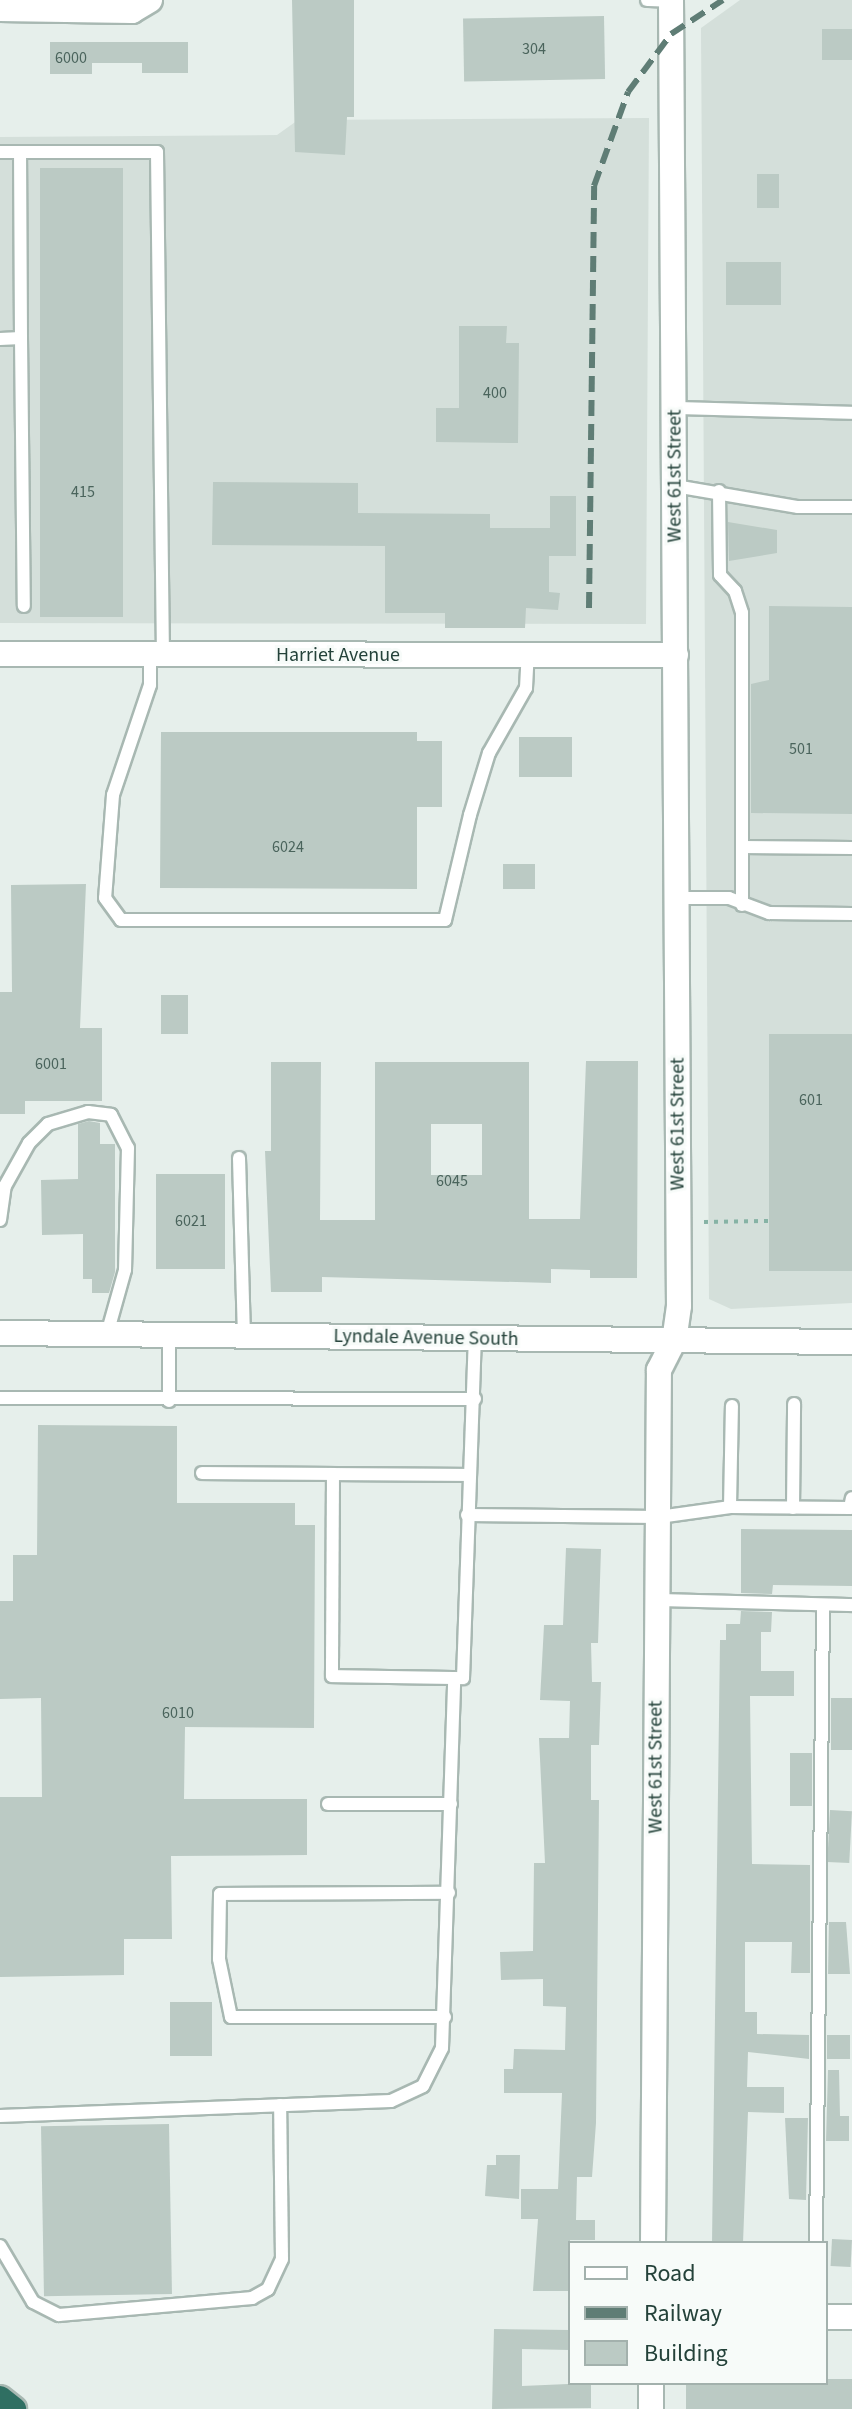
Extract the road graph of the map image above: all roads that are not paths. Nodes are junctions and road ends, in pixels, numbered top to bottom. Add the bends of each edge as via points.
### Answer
1 (663, 0) edge
2 (149, 2) edge
3 (0, 9) edge
4 (0, 152) edge
5 (20, 152) junction
6 (21, 338) junction
7 (0, 339) edge
8 (675, 408) junction
9 (852, 413) edge
10 (675, 486) junction
11 (719, 491) junction
12 (852, 507) edge
13 (24, 606) dead end
14 (0, 654) edge
15 (157, 654) junction
16 (528, 655) junction
17 (676, 655) junction
18 (742, 847) junction
19 (852, 848) edge
20 (677, 898) junction
21 (742, 905) junction
22 (852, 914) edge
23 (239, 1158) dead end
24 (0, 1220) edge
25 (0, 1333) edge
26 (107, 1334) junction
27 (169, 1335) junction
28 (244, 1336) junction
29 (475, 1339) junction
30 (674, 1341) junction
31 (852, 1342) edge
32 (0, 1398) edge
33 (475, 1399) junction
34 (169, 1401) junction
35 (794, 1404) dead end
36 (732, 1406) dead end
37 (202, 1473) dead end
38 (333, 1474) junction
39 (470, 1475) junction
40 (852, 1498) edge
41 (730, 1507) junction
42 (793, 1508) junction
43 (467, 1515) junction
44 (659, 1517) junction
45 (657, 1600) junction
46 (823, 1605) junction
47 (852, 1605) edge
48 (458, 1678) junction
49 (328, 1804) dead end
50 (451, 1804) junction
51 (449, 1893) junction
52 (445, 2017) junction
53 (280, 2105) junction
54 (0, 2116) edge
55 (653, 2241) edge
56 (816, 2241) edge
57 (0, 2246) edge
58 (828, 2317) edge
59 (852, 2317) edge
60 (651, 2385) edge
61 (0, 2398) edge
62 (14, 2409) edge
63 (651, 2409) edge

1 - 8 street, West 61st Street
2 - 3 street via 132,11
4 - 5 lane
5 - 6 lane
5 - 15 lane via 157,152
6 - 7 lane
6 - 13 lane
8 - 9 lane
8 - 10 street, West 61st Street
10 - 11 lane
10 - 17 street, West 61st Street
11 - 12 lane via 798,507
11 - 18 lane via 720,575 735,591 742,613
14 - 15 street, Harriet Avenue
15 - 16 street, Harriet Avenue
15 - 16 lane via 113,795 105,898 121,920 445,920 489,753 526,688
16 - 17 street, Harriet Avenue
17 - 20 street, West 61st Street
18 - 19 lane
18 - 21 lane
20 - 21 lane via 729,898
20 - 30 street, West 61st Street
21 - 22 lane via 769,913
23 - 28 lane
24 - 26 lane via 5,1186 29,1143 48,1124 88,1112 111,1115 128,1148 128,1164 125,1270
25 - 26 street, Lyndale Avenue South
26 - 27 street, Lyndale Avenue South
27 - 28 street, Lyndale Avenue South
27 - 34 lane
28 - 29 street, Lyndale Avenue South
29 - 30 street, Lyndale Avenue South
29 - 33 lane
30 - 31 street, Lyndale Avenue South
30 - 44 street, West 61st Street via 659,1370
32 - 34 lane
33 - 34 lane
33 - 39 lane
35 - 42 lane
36 - 41 lane
37 - 38 lane
38 - 39 lane
38 - 48 lane via 332,1676
39 - 43 lane
40 - 42 lane via 850,1508
41 - 42 lane
41 - 44 lane
43 - 44 lane
43 - 48 lane
44 - 45 street, West 61st Street
45 - 46 lane
45 - 55 street, West 61st Street
46 - 47 lane
46 - 56 lane
48 - 50 lane
49 - 50 lane
50 - 51 lane
51 - 52 lane
51 - 52 lane via 220,1894 219,1959 231,2017
52 - 53 lane via 434,2072 410,2094 391,2101
53 - 54 lane
53 - 57 lane via 282,2259 279,2272 260,2294 59,2315 33,2302
58 - 59 street
60 - 63 street
61 - 62 highway

